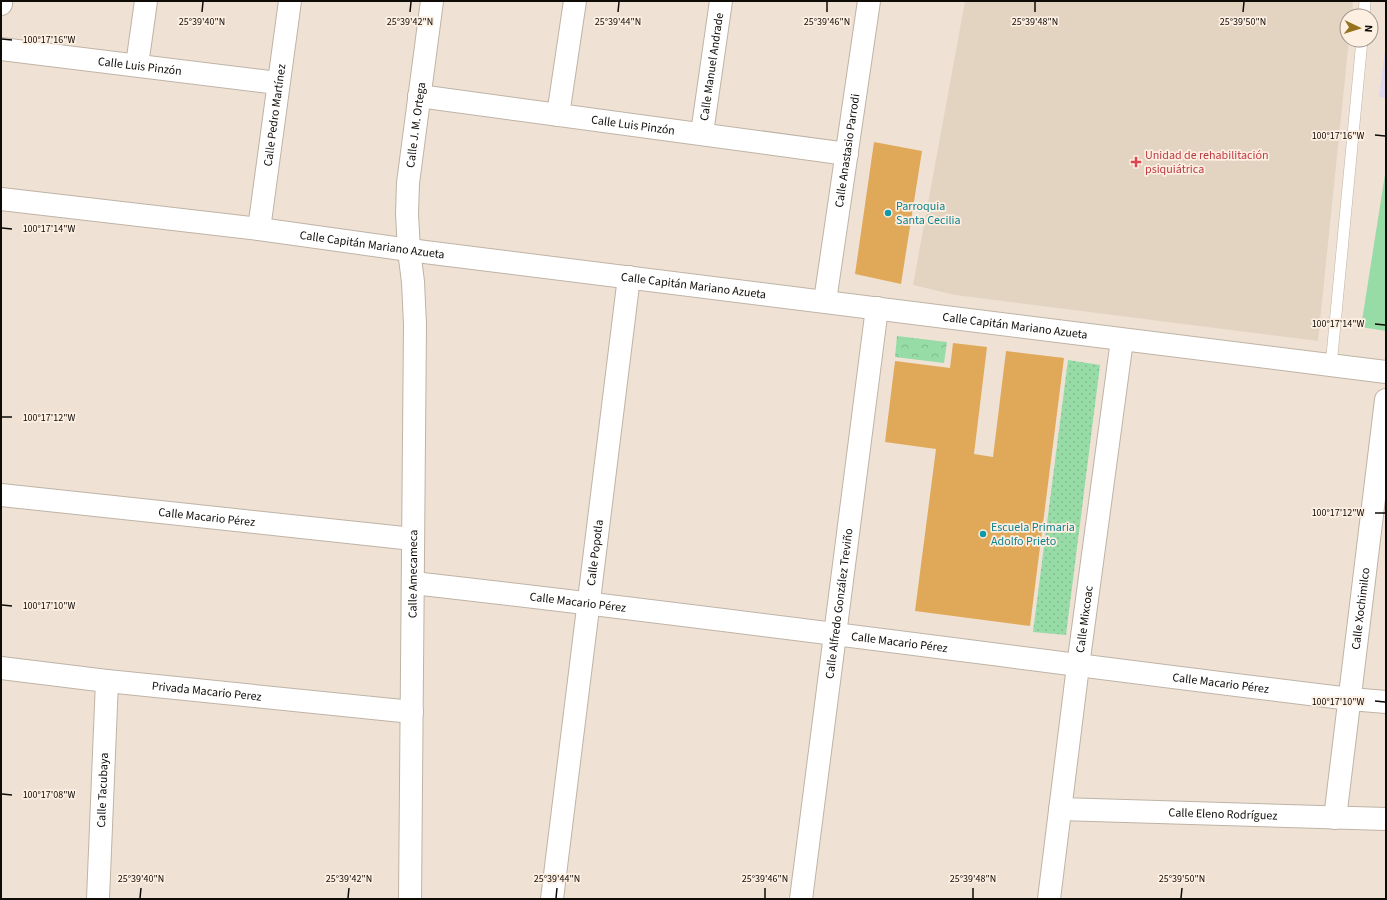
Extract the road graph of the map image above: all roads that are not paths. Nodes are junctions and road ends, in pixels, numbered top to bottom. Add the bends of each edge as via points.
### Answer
1 (1, 1) edge
2 (146, 1) edge
3 (290, 1) edge
4 (432, 1) edge
5 (576, 1) edge
6 (721, 1) edge
7 (869, 1) edge
8 (1, 4) edge
9 (1361, 48) edge
10 (1, 49) edge
11 (137, 65) junction
12 (278, 83) junction
13 (419, 96) junction
14 (558, 115) junction
15 (702, 133) junction
16 (847, 154) junction
17 (1, 198) edge
18 (259, 229) junction
19 (409, 250) junction
20 (629, 277) junction
21 (825, 301) junction
22 (877, 308) junction
23 (1122, 340) junction
24 (1331, 366) junction
25 (1386, 372) edge
26 (1386, 400) edge
27 (1, 495) edge
28 (413, 539) junction
29 (413, 583) junction
30 (589, 603) junction
31 (835, 633) junction
32 (1078, 666) junction
33 (1, 668) edge
34 (107, 681) junction
35 (1350, 699) junction
36 (1386, 702) edge
37 (412, 712) junction
38 (1060, 809) junction
39 (1335, 818) junction
40 (1386, 819) edge
41 (98, 899) edge
42 (410, 899) edge
43 (552, 899) edge
44 (800, 899) edge
45 (1049, 899) edge

1 - 8 street
2 - 11 street
3 - 12 street, Calle Pedro Martínez
4 - 13 street, Calle J. M. Ortega
5 - 14 street
6 - 15 street, Calle Manuel Andrade
7 - 16 street, Calle Anastasio Parrodi
9 - 24 lane
10 - 11 street, Calle Luis Pinzón
11 - 12 street, Calle Luis Pinzón
12 - 18 street, Calle Pedro Martínez
13 - 14 street, Calle Luis Pinzón
13 - 19 street, Calle J. M. Ortega via 408,183
14 - 15 street, Calle Luis Pinzón
15 - 16 street, Calle Luis Pinzón
16 - 21 street, Calle Anastasio Parrodi
17 - 18 street, Calle Capitán Mariano Azueta
18 - 19 street, Calle Capitán Mariano Azueta
19 - 20 street, Calle Capitán Mariano Azueta
19 - 28 street, Calle Amecameca via 415,324
20 - 21 street, Calle Capitán Mariano Azueta
20 - 30 street, Calle Popotla
21 - 22 street, Calle Capitán Mariano Azueta
22 - 23 street, Calle Capitán Mariano Azueta
22 - 31 street, Calle Alfredo González Treviño
23 - 24 street, Calle Capitán Mariano Azueta
23 - 32 street, Calle Mixcoac
24 - 25 street, Calle Capitán Mariano Azueta
26 - 35 street, Calle Xochimilco
27 - 28 street, Calle Macario Pérez
28 - 29 street, Calle Amecameca
29 - 30 street, Calle Macario Pérez
29 - 37 street, Calle Amecameca
30 - 31 street, Calle Macario Pérez
30 - 43 street, Calle Popotla
31 - 32 street, Calle Macario Pérez
31 - 44 street, Calle Alfredo González Treviño
32 - 35 street, Calle Macario Pérez
32 - 38 street, Calle Mixcoac
33 - 34 street, Privada Macario Perez
34 - 37 street, Privada Macario Perez
34 - 41 street, Calle Tacubaya
35 - 36 street, Calle Macario Pérez
35 - 39 street, Calle Xochimilco
37 - 42 street, Calle Amecameca
38 - 39 street, Calle Eleno Rodríguez
38 - 45 street, Calle Mixcoac
39 - 40 street, Calle Eleno Rodríguez

